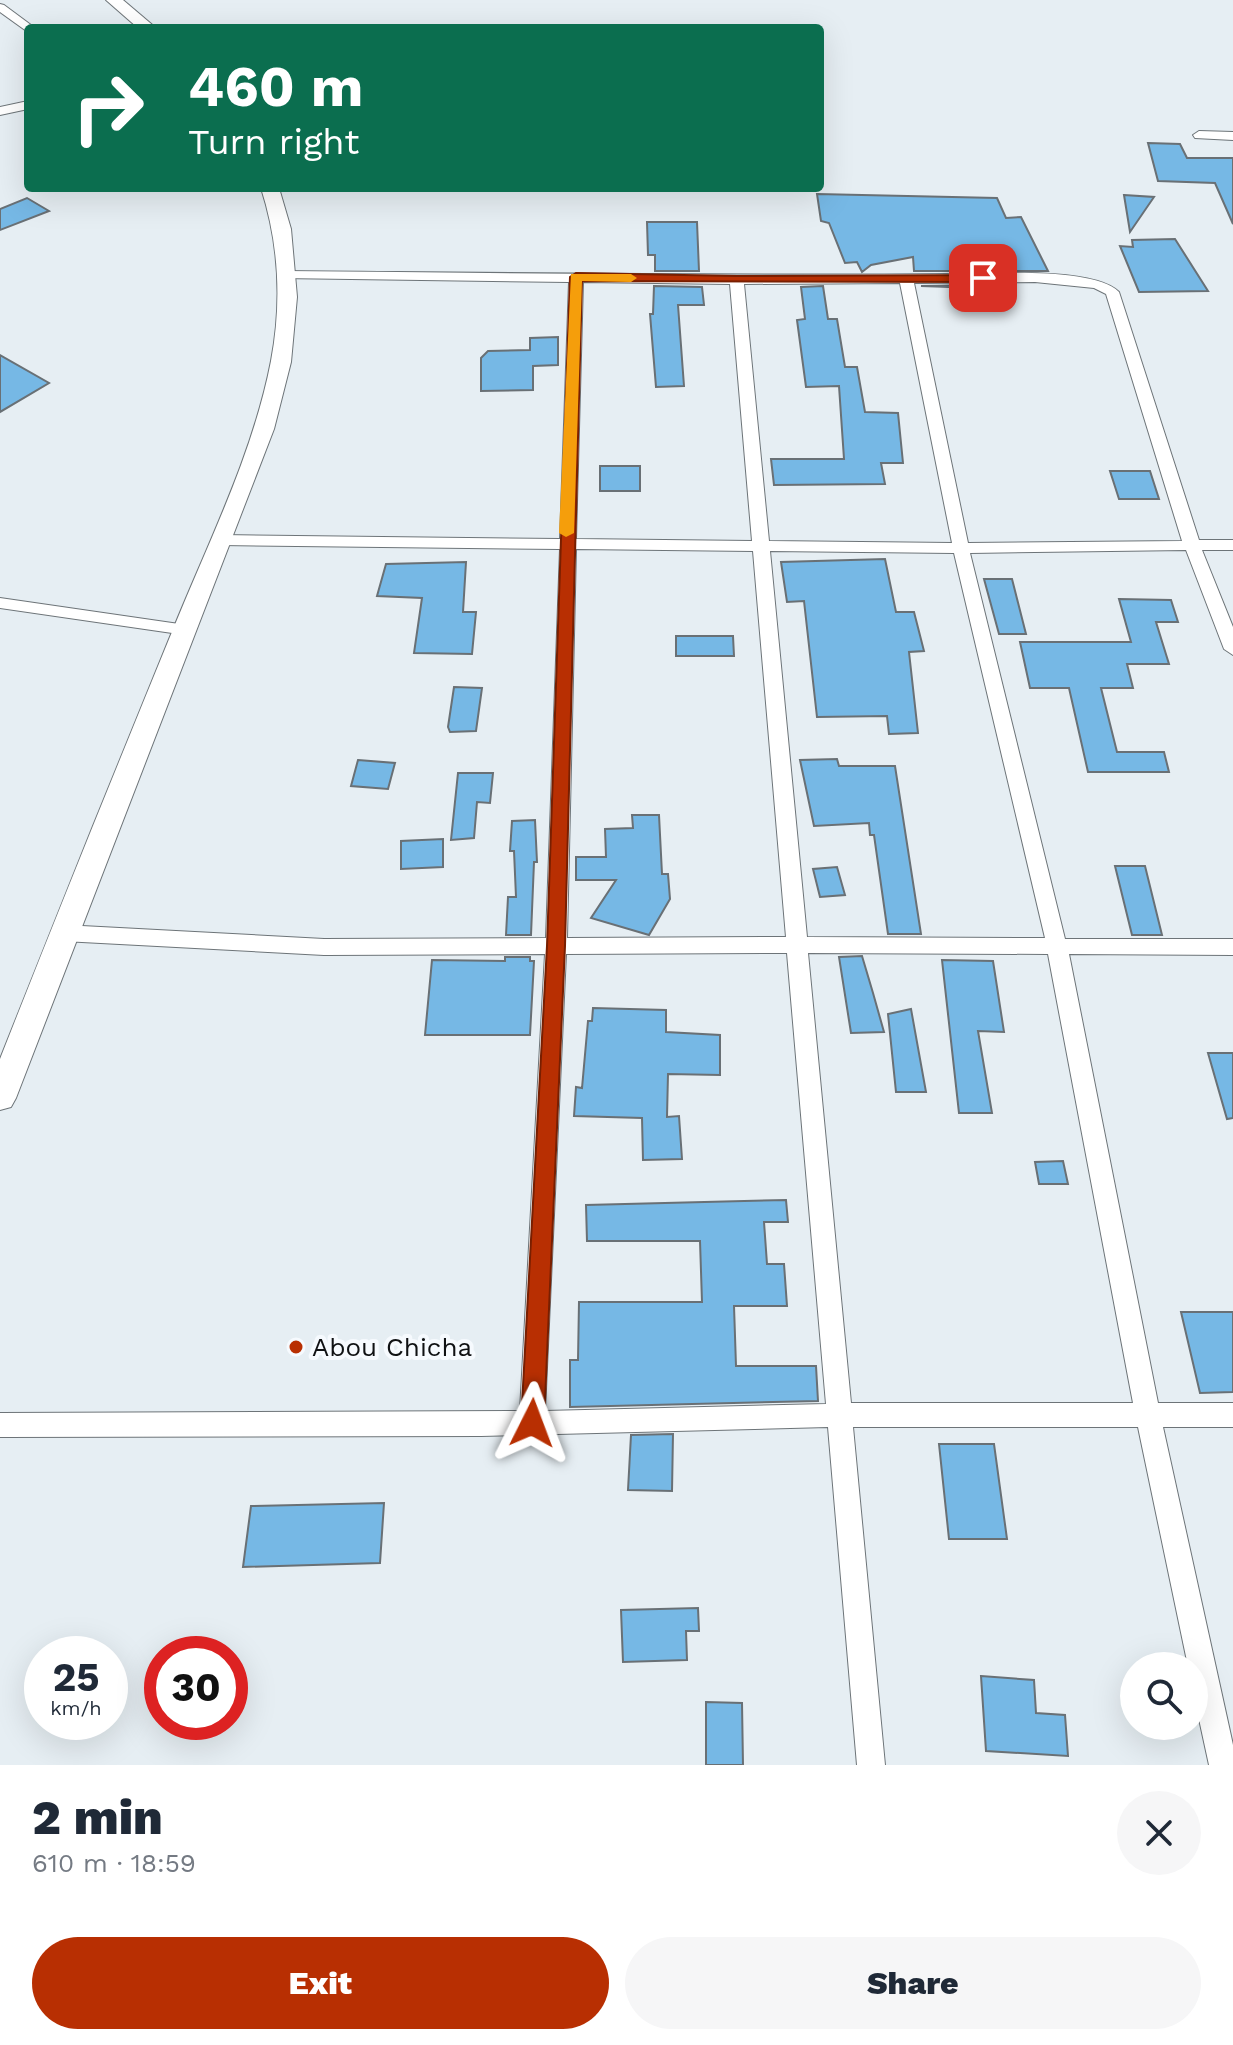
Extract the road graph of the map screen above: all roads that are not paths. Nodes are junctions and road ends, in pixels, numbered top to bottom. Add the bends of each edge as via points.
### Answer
1 (114, 0) edge
2 (0, 7) edge
3 (24, 24) edge
4 (143, 24) edge
5 (24, 106) edge
6 (0, 111) edge
7 (1199, 135) dead end
8 (1233, 136) edge
9 (271, 192) edge
10 (285, 275) junction
11 (576, 277) junction
12 (906, 278) junction
13 (737, 280) junction
14 (221, 540) junction
15 (566, 545) junction
16 (762, 545) junction
17 (1192, 545) junction
18 (1233, 545) edge
19 (961, 548) junction
20 (0, 603) edge
21 (186, 630) junction
22 (1233, 649) edge
23 (63, 933) junction
24 (796, 945) junction
25 (556, 946) junction
26 (1057, 947) junction
27 (1233, 947) edge
28 (0, 1098) edge
29 (839, 1415) junction
30 (1148, 1415) junction
31 (1233, 1415) edge
32 (532, 1423) junction
33 (0, 1425) edge
34 (871, 1765) edge
35 (1223, 1765) edge

1 - 4 main road
2 - 3 street
5 - 6 street
7 - 8 street
9 - 10 main road
10 - 11 street
10 - 14 main road via 281,359 271,404
11 - 13 street
11 - 15 street
12 - 13 street
12 - 17 street via 1067,280 1098,284 1112,292
12 - 19 street
13 - 16 street
14 - 15 street
14 - 21 main road
15 - 16 street
15 - 25 street
16 - 19 street
16 - 24 street
17 - 18 street
17 - 19 street
17 - 22 street
19 - 26 street
20 - 21 street
21 - 23 main road
23 - 25 street via 324,947
23 - 28 main road
24 - 25 street
24 - 26 street
24 - 29 street
25 - 32 street
26 - 27 street
26 - 30 street
29 - 30 street
29 - 32 street
29 - 34 street
30 - 31 street
30 - 35 street
32 - 33 street

